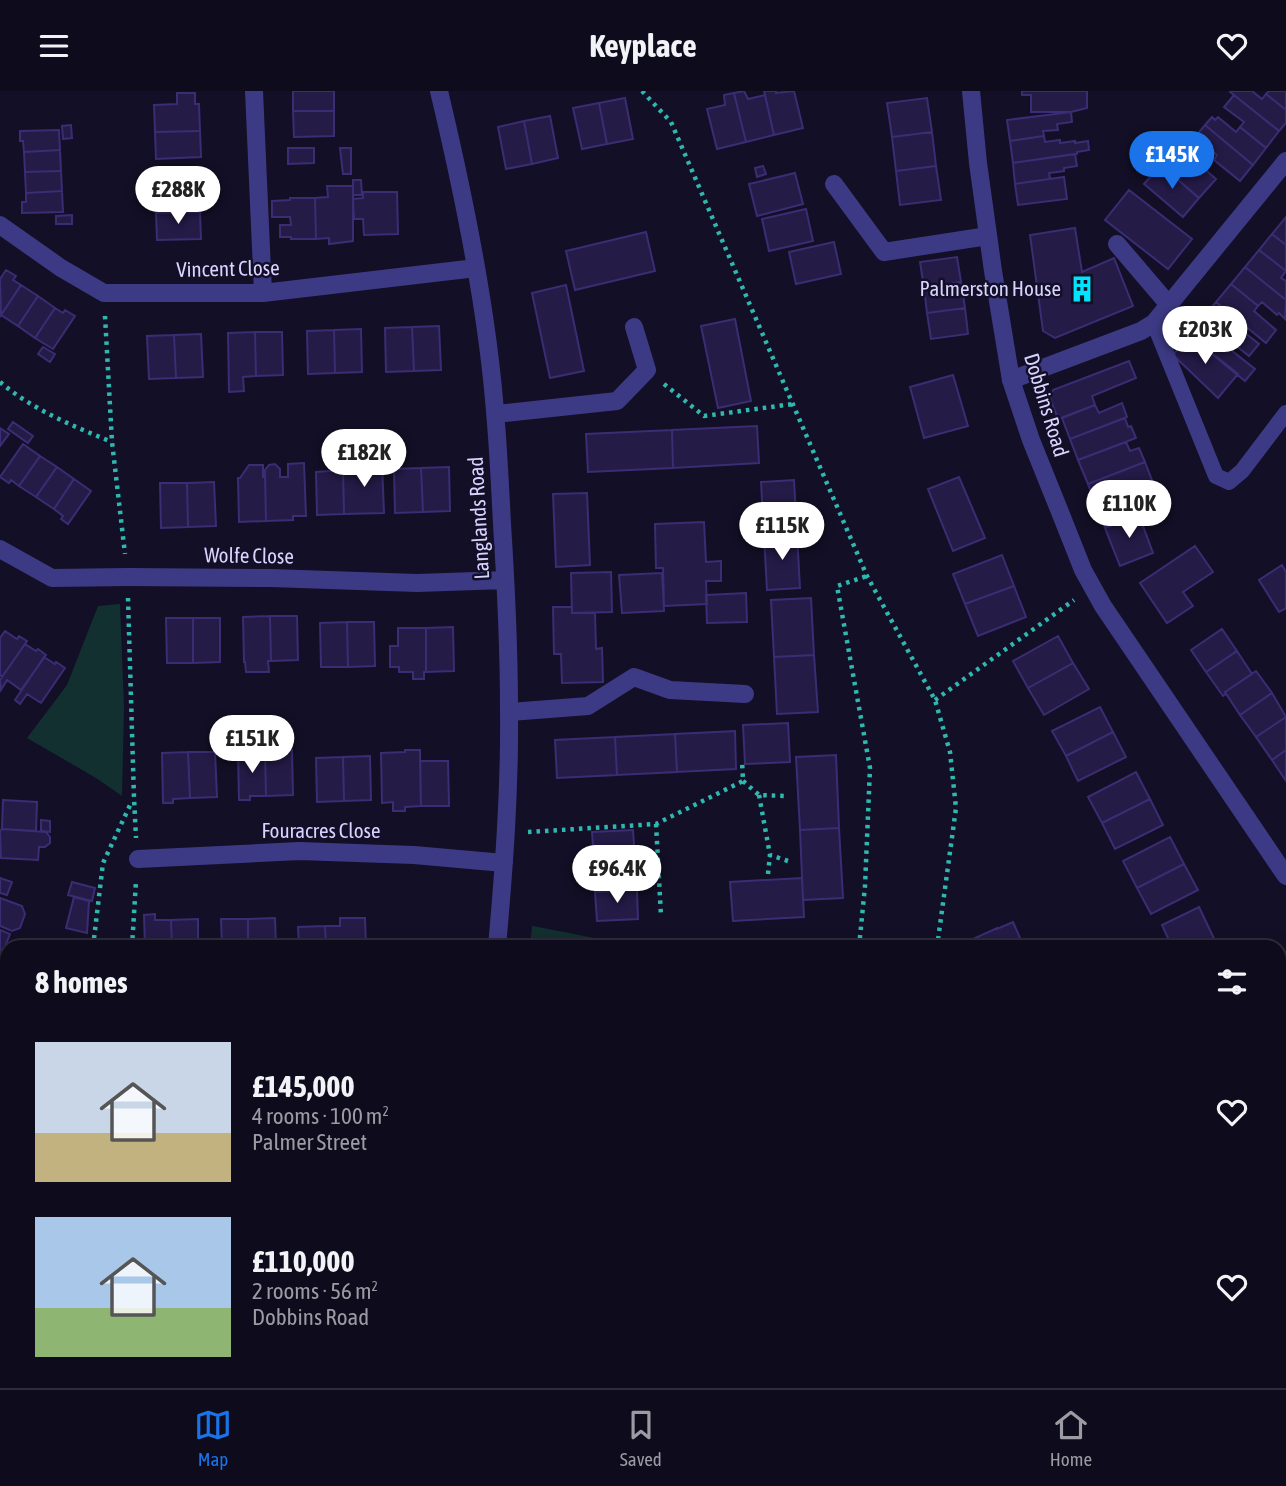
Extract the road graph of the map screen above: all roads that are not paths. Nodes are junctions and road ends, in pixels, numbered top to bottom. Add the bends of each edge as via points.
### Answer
1 (254, 91) edge
2 (971, 91) edge
3 (443, 92) edge
4 (1286, 161) edge
5 (834, 184) dead end
6 (0, 226) edge
7 (988, 236) junction
8 (1117, 244) dead end
9 (475, 268) junction
10 (262, 293) junction
11 (1169, 305) junction
12 (1154, 323) junction
13 (634, 327) dead end
14 (1011, 380) junction
15 (1286, 413) edge
16 (496, 414) junction
17 (0, 549) edge
18 (505, 580) junction
19 (745, 694) dead end
20 (510, 712) junction
21 (138, 859) road end
22 (504, 863) junction
23 (1285, 873) edge
24 (498, 940) edge

1 - 10 street
2 - 7 street, Dobbins Road
3 - 9 street, Langlands Road
4 - 11 street
5 - 7 street via 884,252
6 - 10 street, Vincent Close via 104,293
7 - 14 street, Dobbins Road
8 - 11 street
9 - 10 street, Vincent Close
9 - 16 street, Langlands Road
11 - 12 street
12 - 14 street
12 - 15 lane via 1216,476 1228,482 1242,471
13 - 16 street via 647,370 617,401
14 - 23 street, Dobbins Road via 1092,587
16 - 18 street, Langlands Road
17 - 18 street, Wolfe Close via 52,578
18 - 20 street, Langlands Road
19 - 20 street via 670,690 634,677 587,706
20 - 22 street, Langlands Road
21 - 22 street, Fouracres Close via 299,851
22 - 24 street, Langlands Road

